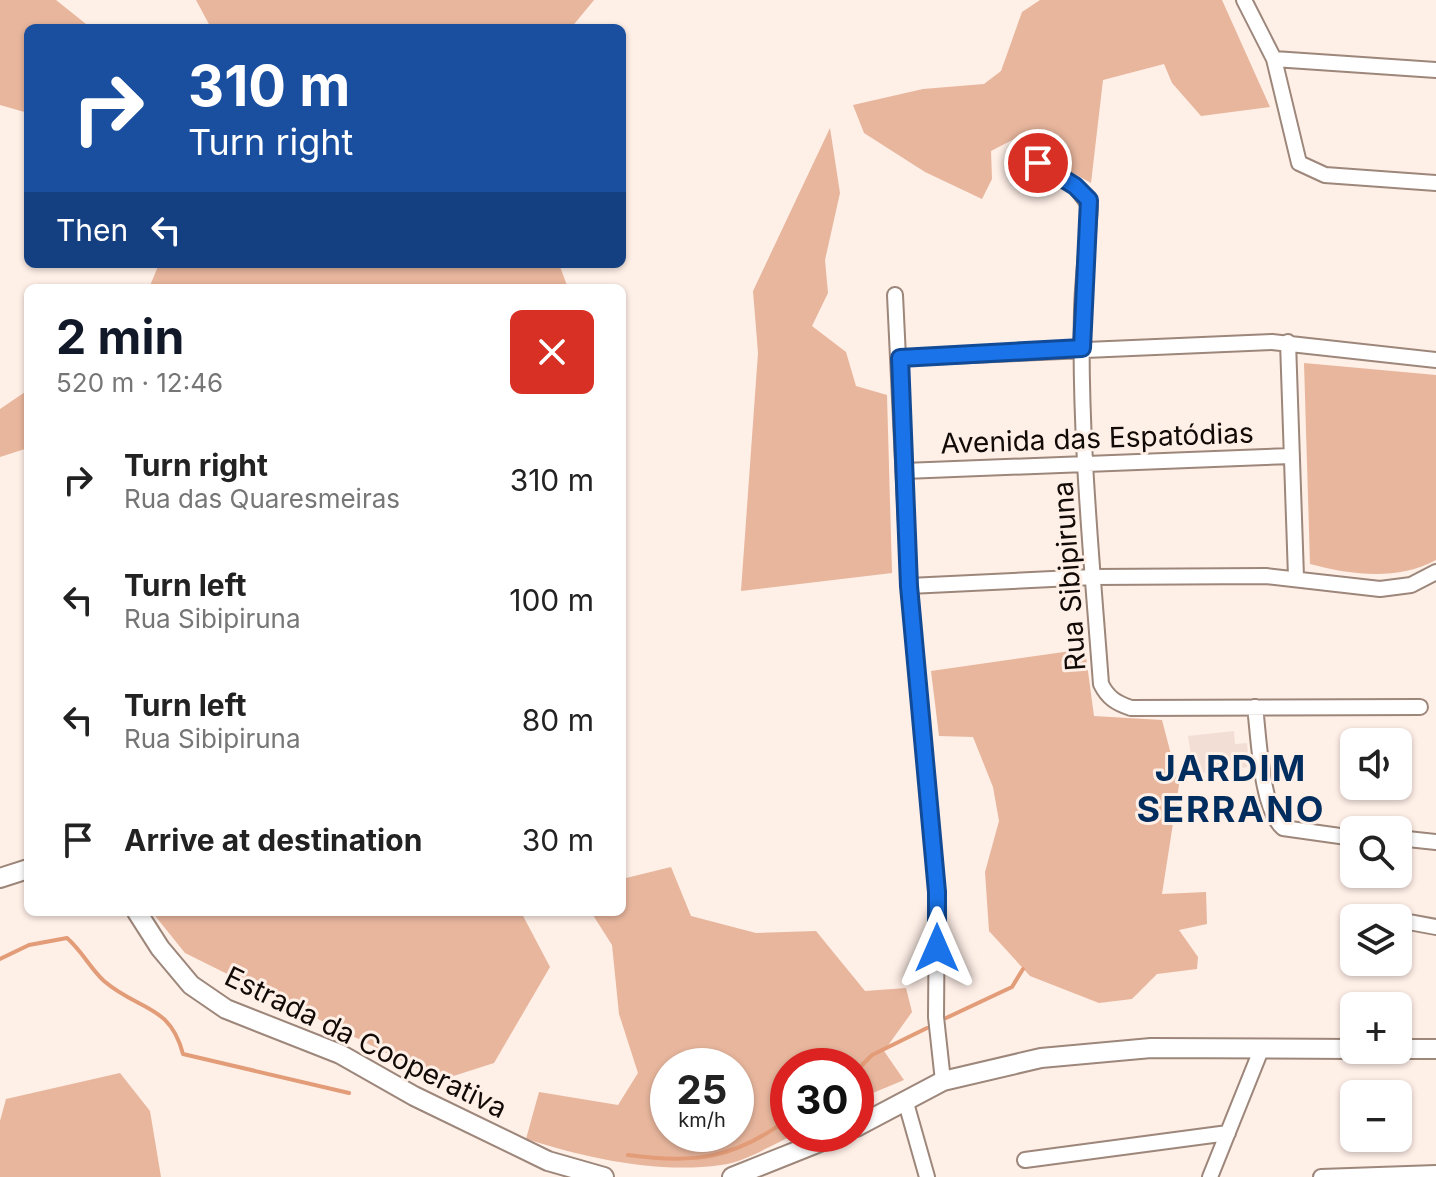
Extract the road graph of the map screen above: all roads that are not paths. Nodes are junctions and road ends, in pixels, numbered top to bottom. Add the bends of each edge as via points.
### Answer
1 (1244, 0) edge
2 (1274, 59) junction
3 (1436, 70) edge
4 (1038, 163) dead end
5 (1436, 183) edge
6 (895, 295) dead end
7 (1288, 342) junction
8 (1082, 348) junction
9 (900, 358) junction
10 (1436, 360) edge
11 (1292, 456) junction
12 (1088, 465) junction
13 (904, 471) junction
14 (1436, 572) edge
15 (1093, 577) junction
16 (1296, 577) junction
17 (909, 586) junction
18 (1255, 707) junction
19 (1420, 707) dead end
20 (1340, 836) edge
21 (1412, 839) edge
22 (1436, 842) edge
23 (24, 870) edge
24 (0, 878) edge
25 (140, 916) edge
26 (1412, 923) edge
27 (1436, 927) edge
28 (1340, 1049) edge
29 (1412, 1049) edge
30 (1436, 1049) edge
31 (1261, 1050) junction
32 (943, 1081) junction
33 (906, 1103) junction
34 (874, 1118) edge
35 (1228, 1133) junction
36 (795, 1152) edge
37 (1025, 1160) dead end
38 (1436, 1173) edge
39 (604, 1177) edge
40 (732, 1177) edge
41 (927, 1177) edge
42 (1210, 1177) edge
43 (1321, 1177) edge

1 - 2 street
2 - 3 street
2 - 5 street via 1293,146 1304,167 1325,175
4 - 8 street, Rua Sibipiruna via 1089,200
6 - 9 street
7 - 8 street
7 - 10 street
7 - 11 street
8 - 9 street
8 - 12 street, Rua Sibipiruna
9 - 13 street
11 - 12 street, Avenida das Espatódias
11 - 16 street
12 - 13 street, Avenida das Espatódias
12 - 15 street, Rua Sibipiruna
13 - 17 street
14 - 16 street via 1411,585 1380,589
15 - 16 street
15 - 17 street
15 - 18 street, Rua Sibipiruna via 1101,684 1110,698 1131,708
17 - 32 street via 937,892 936,1017
18 - 19 street, Rua Sibipiruna
18 - 20 street via 1269,804 1277,822 1283,828
21 - 22 street
23 - 24 main road
25 - 39 main road, Estrada da Cooperativa via 191,985 226,1009 340,1054 548,1161
26 - 27 street
28 - 31 main road
29 - 30 main road
31 - 32 main road via 1092,1051 995,1066
31 - 35 street
32 - 33 main road
33 - 34 main road
33 - 41 street
35 - 37 street
35 - 42 street
36 - 40 main road
38 - 43 street

